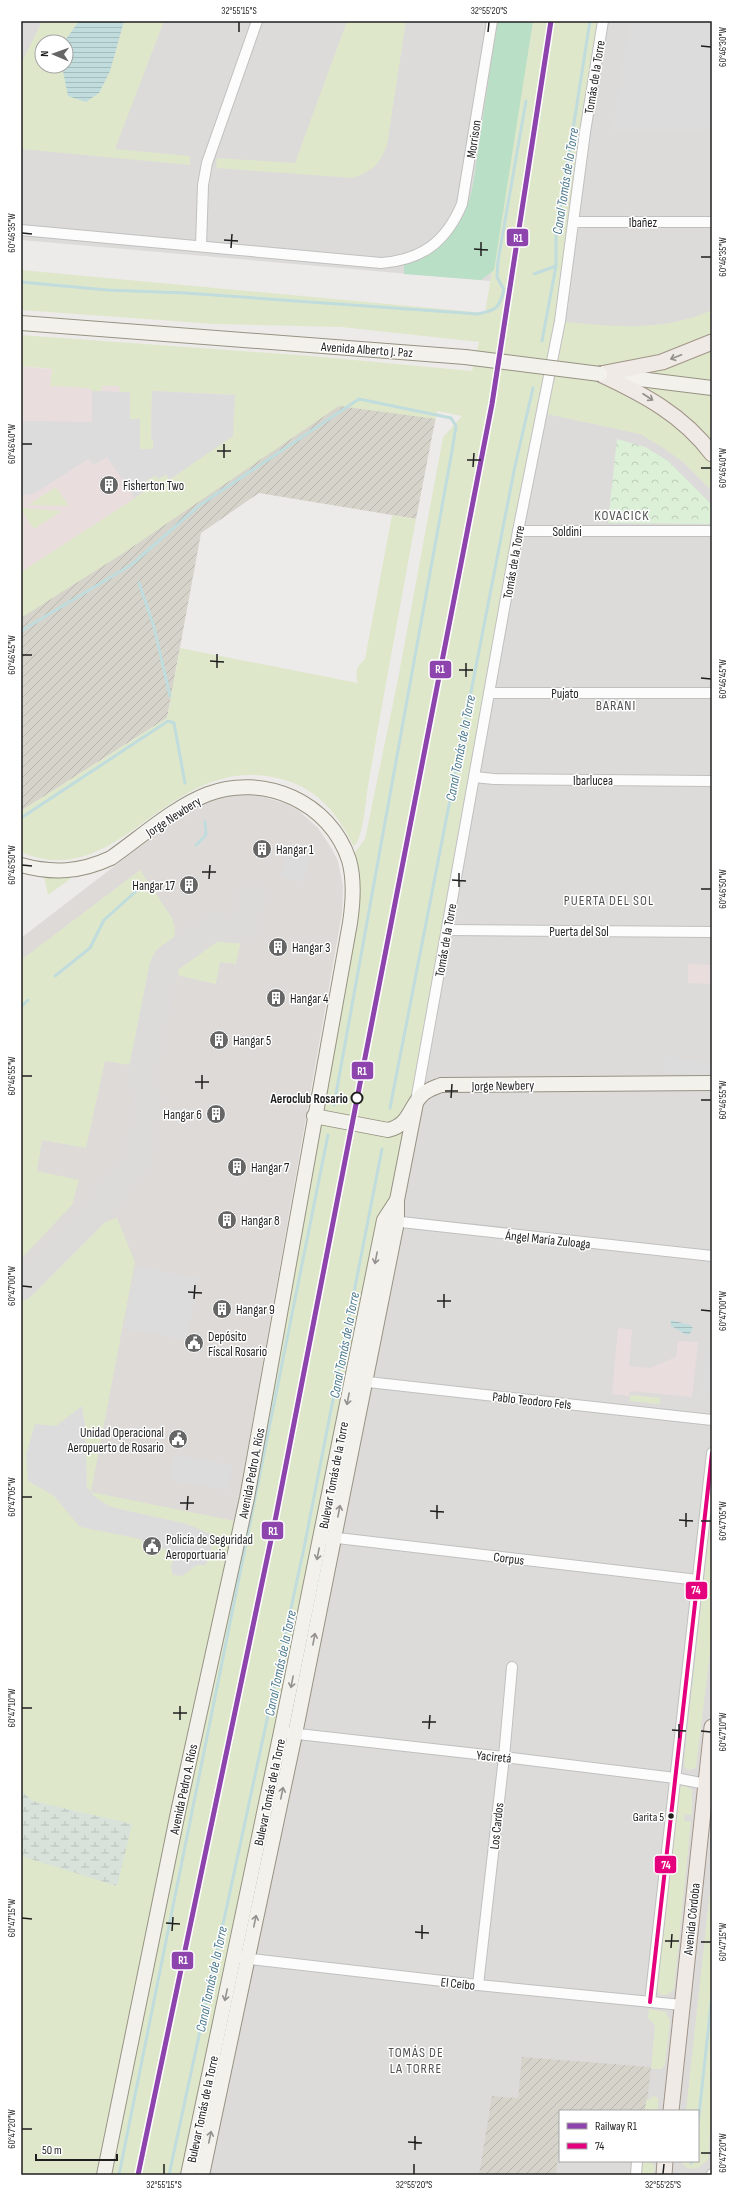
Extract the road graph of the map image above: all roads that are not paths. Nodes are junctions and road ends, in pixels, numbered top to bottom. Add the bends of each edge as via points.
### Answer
1 (257, 21) edge
2 (492, 21) edge
3 (603, 21) edge
4 (574, 222) junction
5 (712, 222) edge
6 (21, 230) edge
7 (201, 246) junction
8 (21, 323) edge
9 (712, 342) edge
10 (600, 374) junction
11 (712, 388) edge
12 (712, 454) edge
13 (518, 531) junction
14 (712, 531) edge
15 (489, 693) junction
16 (712, 693) edge
17 (474, 777) junction
18 (712, 781) edge
19 (349, 860) joint
20 (21, 865) edge
21 (447, 930) junction
22 (712, 932) edge
23 (712, 1083) edge
24 (416, 1103) junction
25 (314, 1116) junction
26 (390, 1221) junction
27 (712, 1256) edge
28 (358, 1381) junction
29 (712, 1420) edge
30 (712, 1453) edge
31 (327, 1537) junction
32 (698, 1580) junction
33 (512, 1667) dead end
34 (712, 1727) edge
35 (288, 1733) junction
36 (504, 1757) junction
37 (675, 1778) junction
38 (706, 1784) junction
39 (707, 1811) edge
40 (241, 1958) junction
41 (478, 1985) junction
42 (650, 2002) junction
43 (682, 2005) junction
44 (670, 2110) edge
45 (637, 2162) edge
46 (665, 2162) edge
47 (104, 2175) edge
48 (188, 2175) edge
49 (202, 2175) edge
50 (636, 2175) edge
51 (664, 2175) edge
52 (668, 2175) edge

1 - 7 street via 207,163 203,185
2 - 7 street, Morrison via 462,204 446,233 431,246 412,257 381,263
3 - 4 street, Tomás de la Torre
4 - 5 street, Ibañez
4 - 13 street, Tomás de la Torre via 560,322
6 - 7 street, Morrison
8 - 10 main road, Avenida Alberto J. Paz, bridge via 465,356
9 -> 10 main road via 662,362
10 - 11 main road, Avenida Alberto J. Paz
10 -> 12 main road via 643,394 668,410 704,443
13 - 14 street, Soldini
13 - 15 street, Tomás de la Torre
15 - 16 street, Pujato
15 - 17 street, Tomás de la Torre
17 - 18 street, Ibarlucea
17 - 21 street, Tomás de la Torre
19 - 20 main road, Jorge Newbery via 337,836 306,804 280,792 251,787 222,790 195,800 111,858 97,864 82,869 52,871
19 - 25 main road, Avenida Pedro A. Ríos via 353,893 350,923
21 - 22 street, Puerta del Sol
21 - 24 street, Tomás de la Torre
23 - 24 main road, Jorge Newbery via 440,1085 422,1094
24 - 25 main road, Jorge Newbery via 398,1128 388,1130
24 - 26 main road, Bulevar Tomás de la Torre via 397,1200
25 - 47 main road, Avenida Pedro A. Ríos via 247,1498 180,1804
26 - 27 street, Ángel María Zuloaga
26 - 28 main road, Bulevar Tomás de la Torre
28 - 29 street, Pablo Teodoro Fels
28 - 31 main road, Bulevar Tomás de la Torre
30 - 32 street
31 - 32 street, Corpus
31 - 35 main road, Bulevar Tomás de la Torre
32 - 37 street
33 - 36 street, Los Cardos
34 - 38 main road, Avenida Córdoba
35 - 36 street, Yaciretá
35 - 40 main road, Bulevar Tomás de la Torre
36 - 37 street, Yaciretá
36 - 41 street, Los Cardos
37 - 38 street, Yaciretá
37 - 42 street
38 - 39 main road, Avenida Córdoba
39 - 43 main road, Avenida Córdoba
40 - 41 street, El Ceibo
40 -> 48 main road, Bulevar Tomás de la Torre
49 -> 40 main road, Bulevar Tomás de la Torre
41 - 42 street, El Ceibo
42 - 43 street, El Ceibo
43 - 44 main road, Avenida Córdoba
45 - 50 street
46 - 51 main road
51 - 52 street

